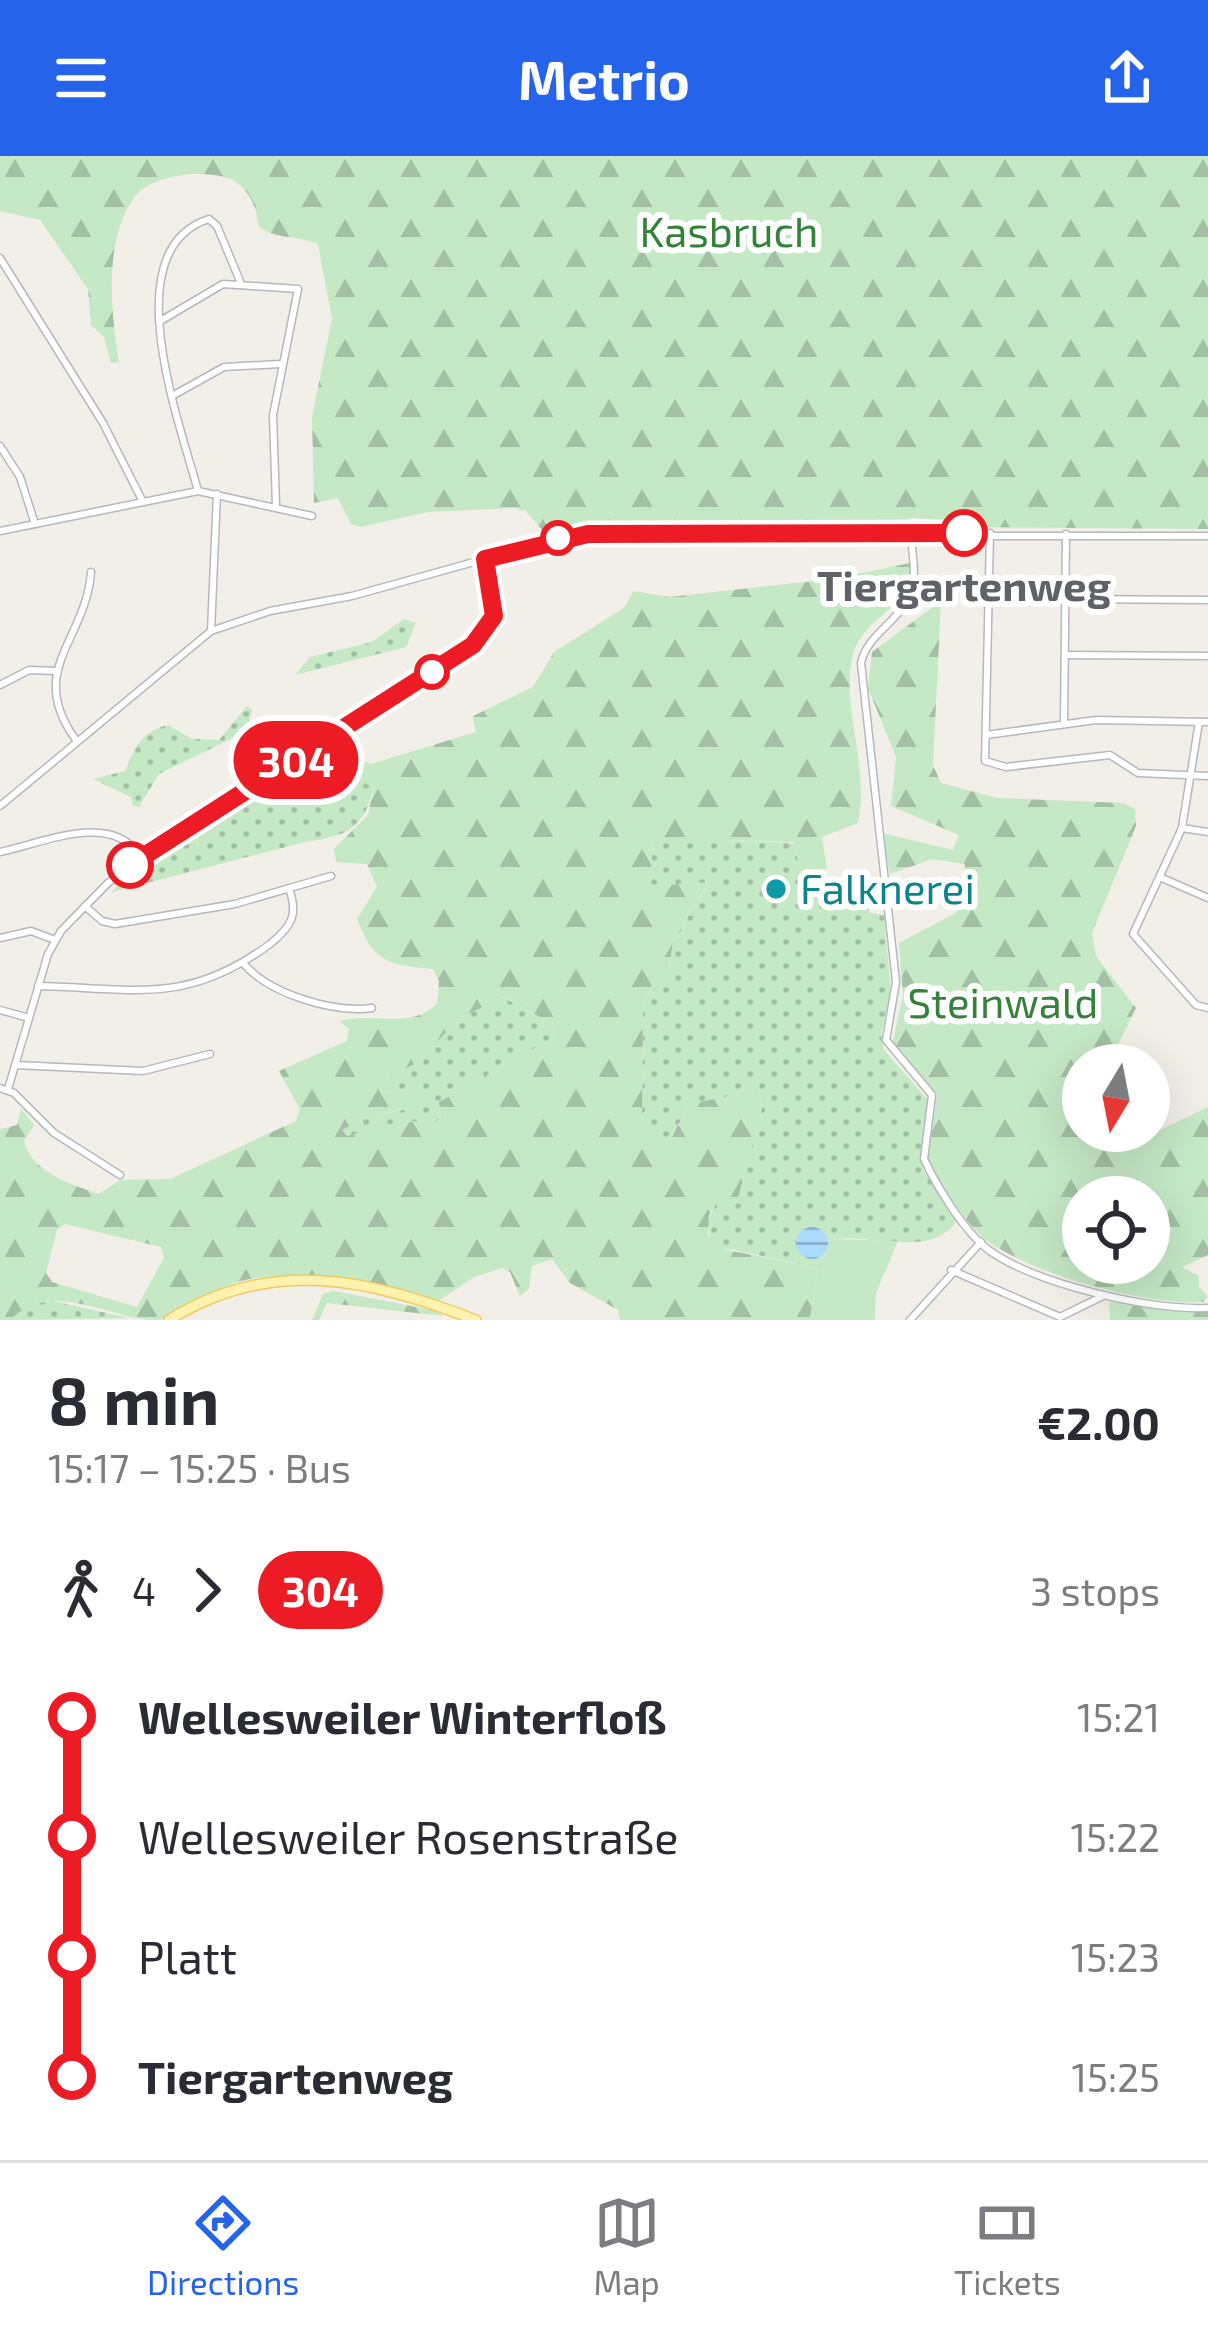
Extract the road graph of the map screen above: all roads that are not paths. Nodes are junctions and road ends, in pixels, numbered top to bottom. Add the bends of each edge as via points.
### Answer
1 (0, 258) edge
2 (240, 281) junction
3 (161, 322) junction
4 (280, 364) junction
5 (171, 396) junction
6 (0, 446) edge
7 (198, 491) junction
8 (217, 494) junction
9 (142, 502) junction
10 (276, 506) junction
11 (312, 516) dead end
12 (35, 524) junction
13 (0, 531) edge
14 (910, 532) junction
15 (990, 533) junction
16 (1066, 534) junction
17 (1208, 536) edge
18 (485, 559) junction
19 (91, 572) dead end
20 (1066, 599) junction
21 (1208, 600) edge
22 (211, 631) junction
23 (1065, 655) junction
24 (1208, 656) edge
25 (57, 671) junction
26 (0, 685) edge
27 (1203, 722) edge
28 (1064, 724) junction
29 (986, 735) junction
30 (76, 740) junction
31 (1204, 742) edge
32 (1194, 774) junction
33 (1208, 776) edge
34 (0, 806) edge
35 (1182, 828) junction
36 (1208, 832) edge
37 (0, 852) edge
38 (140, 857) junction
39 (331, 876) dead end
40 (1162, 878) junction
41 (289, 889) junction
42 (1208, 898) edge
43 (85, 906) junction
44 (0, 938) edge
45 (55, 940) junction
46 (243, 963) junction
47 (38, 986) junction
48 (373, 1008) dead end
49 (1208, 1008) edge
50 (0, 1010) edge
51 (29, 1018) junction
52 (210, 1054) dead end
53 (16, 1066) junction
54 (4, 1089) edge
55 (120, 1175) dead end
56 (981, 1242) junction
57 (951, 1270) junction
58 (1103, 1296) junction
59 (1208, 1308) edge
60 (169, 1320) edge
61 (476, 1320) edge
62 (910, 1320) edge

1 - 9 street via 103,423
2 - 3 street via 204,291
2 - 3 street via 218,226 209,219 189,228 173,244 161,283
2 - 4 street via 298,289
3 - 5 street
4 - 5 street via 224,367
4 - 10 street via 272,434
5 - 7 street
6 - 12 street
7 - 8 street
7 - 9 street
8 - 10 street
8 - 22 street
9 - 12 street
10 - 11 street
12 - 13 street
14 - 15 street
14 - 18 street via 588,534
14 - 56 street via 909,597 860,663 896,982 886,1040 932,1095 925,1159
15 - 16 street
15 - 29 street
16 - 17 street
16 - 20 street
18 - 22 street
18 - 38 street via 494,616 473,645
19 - 25 street
20 - 21 street
20 - 23 street
22 - 30 street
23 - 24 street
23 - 28 street
25 - 26 street via 29,670
25 - 30 street via 54,702
27 - 28 street
27 - 31 street
28 - 29 street
29 - 32 street via 985,760 994,766 1110,755 1138,773
30 - 34 street
31 - 32 street
32 - 33 street
32 - 35 street
35 - 36 street
35 - 40 street
37 - 38 street via 102,831 118,834
38 - 43 street
39 - 41 street
40 - 42 street
40 - 49 street via 1133,934
41 - 43 street via 115,924
41 - 46 street via 292,923
43 - 45 street
44 - 45 street via 31,931
45 - 47 street
46 - 47 street via 185,988
46 - 48 street via 273,986 344,1009
47 - 51 street
50 - 51 street
51 - 53 street
52 - 53 street via 143,1071
53 - 54 street
54 - 55 street
56 - 57 street
56 - 58 street
57 - 58 street via 1060,1317
57 - 62 street
58 - 59 street
60 - 61 main road via 217,1293 279,1277 358,1286

